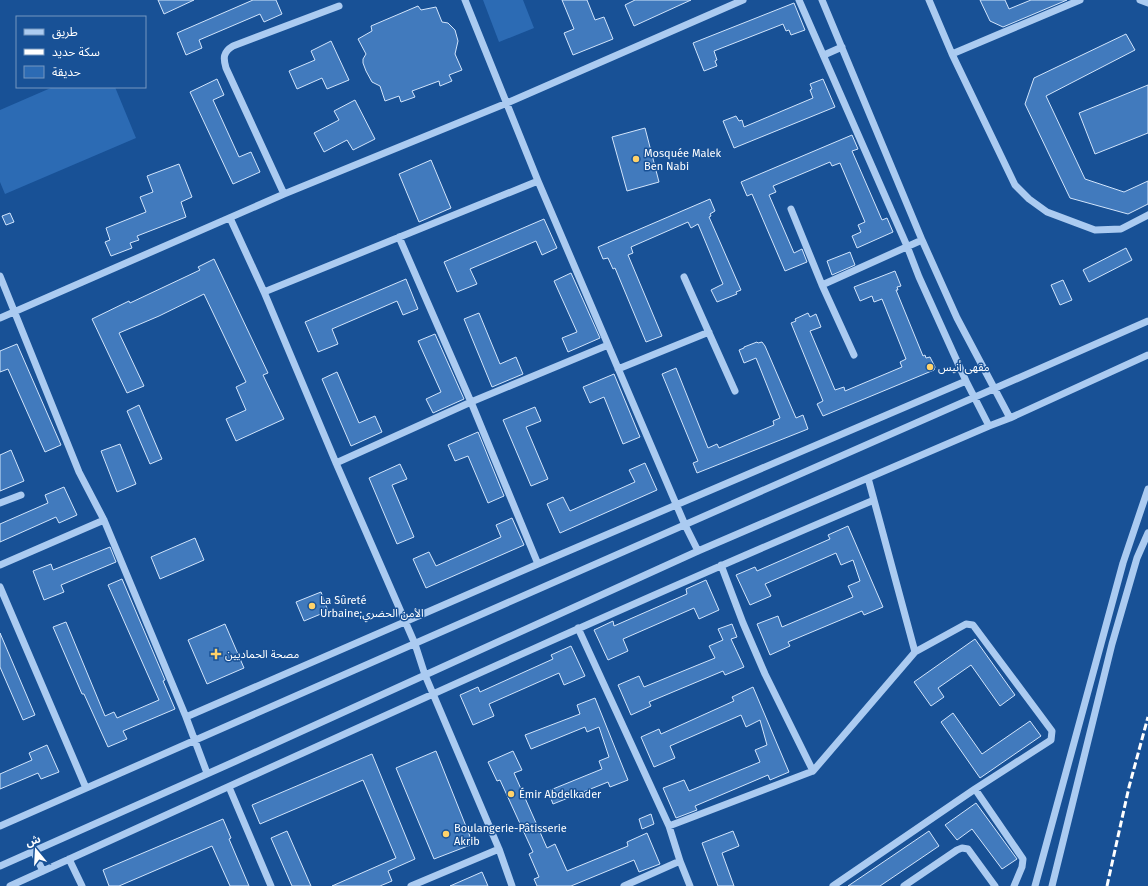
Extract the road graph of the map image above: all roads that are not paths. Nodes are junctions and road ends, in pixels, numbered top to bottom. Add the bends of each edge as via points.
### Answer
1 (465, 0) edge
2 (743, 0) edge
3 (799, 0) edge
4 (822, 0) edge
5 (929, 0) edge
6 (1080, 0) edge
7 (1140, 0) edge
8 (731, 2) edge
9 (1148, 3) edge
10 (339, 6) dead end
11 (842, 48) junction
12 (952, 54) junction
13 (824, 55) junction
14 (507, 103) junction
15 (538, 181) junction
16 (284, 194) junction
17 (791, 209) dead end
18 (1148, 215) edge
19 (230, 218) junction
20 (399, 237) junction
21 (922, 240) junction
22 (907, 246) junction
23 (0, 276) edge
24 (684, 277) dead end
25 (822, 285) junction
26 (264, 292) junction
27 (14, 312) junction
28 (0, 318) edge
29 (1148, 321) edge
30 (709, 332) junction
31 (608, 345) junction
32 (854, 355) dead end
33 (1148, 355) edge
34 (618, 369) junction
35 (966, 381) junction
36 (994, 389) junction
37 (734, 391) dead end
38 (974, 398) junction
39 (471, 402) junction
40 (1010, 418) junction
41 (989, 426) junction
42 (336, 464) junction
43 (868, 478) junction
44 (1148, 489) edge
45 (21, 495) dead end
46 (874, 500) junction
47 (0, 503) edge
48 (677, 504) junction
49 (104, 520) junction
50 (685, 525) junction
51 (1148, 533) edge
52 (698, 551) junction
53 (538, 564) junction
54 (0, 565) edge
55 (721, 565) junction
56 (0, 588) edge
57 (405, 622) junction
58 (578, 628) junction
59 (415, 644) junction
60 (915, 652) junction
61 (425, 675) junction
62 (434, 694) junction
63 (186, 717) junction
64 (195, 741) junction
65 (812, 771) junction
66 (207, 773) junction
67 (229, 787) junction
68 (86, 788) junction
69 (975, 789) junction
70 (0, 826) edge
71 (669, 826) junction
72 (499, 849) junction
73 (33, 851) junction
74 (69, 859) junction
75 (680, 861) junction
76 (0, 866) edge
77 (43, 871) junction
78 (10, 886) edge
79 (82, 886) edge
80 (271, 886) edge
81 (411, 886) edge
82 (512, 886) edge
83 (624, 886) edge
84 (690, 886) edge
85 (833, 886) edge
86 (904, 886) edge
87 (995, 886) edge
88 (1014, 886) edge
89 (1035, 886) edge
90 (1052, 886) edge

1 - 14 street
2 - 8 street
3 - 13 street
4 - 11 street
5 - 12 street
6 - 12 street
7 - 9 street
8 - 14 street
10 - 16 street via 233,46 224,56 226,68
11 - 13 street
11 - 21 street
12 - 18 street via 1015,185 1029,199 1047,212 1095,230 1121,229
13 - 22 street
14 - 15 street
14 - 16 street
15 - 20 street
15 - 31 street
16 - 19 street
17 - 25 street
19 - 26 street
19 - 27 street
20 - 26 street
20 - 39 street
21 - 22 street
21 - 36 street via 957,318
22 - 25 street
22 - 35 street
23 - 27 street
24 - 30 street
25 - 32 street
26 - 42 street
27 - 28 street
27 - 49 street via 79,472
29 - 36 street
30 - 34 street
30 - 37 street
31 - 34 street
31 - 39 street
33 - 40 street
34 - 48 street
35 - 38 street
35 - 48 street
36 - 38 street
36 - 40 street
38 - 41 street
38 - 50 street
39 - 42 street
39 - 53 street
40 - 41 street
41 - 43 street
42 - 57 street
43 - 46 street
43 - 52 street
44 - 89 street via 1123,563
45 - 47 street
46 - 55 street
46 - 60 street
48 - 50 street
48 - 53 street
49 - 54 street
49 - 63 street
50 - 52 street
50 - 59 street
51 - 90 street via 1137,558 1112,644
52 - 61 street
53 - 57 street
55 - 58 street
55 - 65 street via 765,674
56 - 68 street
57 - 59 street
57 - 63 street
58 - 62 street
58 - 71 street
59 - 61 street
59 - 64 street
60 - 65 street
60 - 69 street via 966,624 973,625 1052,731 1051,740 1046,744
61 - 62 street
61 - 66 street
62 - 67 street
62 - 72 street
63 - 64 street
64 - 66 street
64 - 68 street
65 - 71 street
66 - 73 street
67 - 74 street
67 - 80 street
68 - 70 street
69 - 85 street
69 - 88 street via 1023,859
71 - 75 street
72 - 81 street
72 - 82 street
73 - 76 street
73 - 77 street
74 - 77 street
74 - 79 street
75 - 83 street
75 - 84 street
77 - 78 street
86 - 87 street via 962,848 968,849

